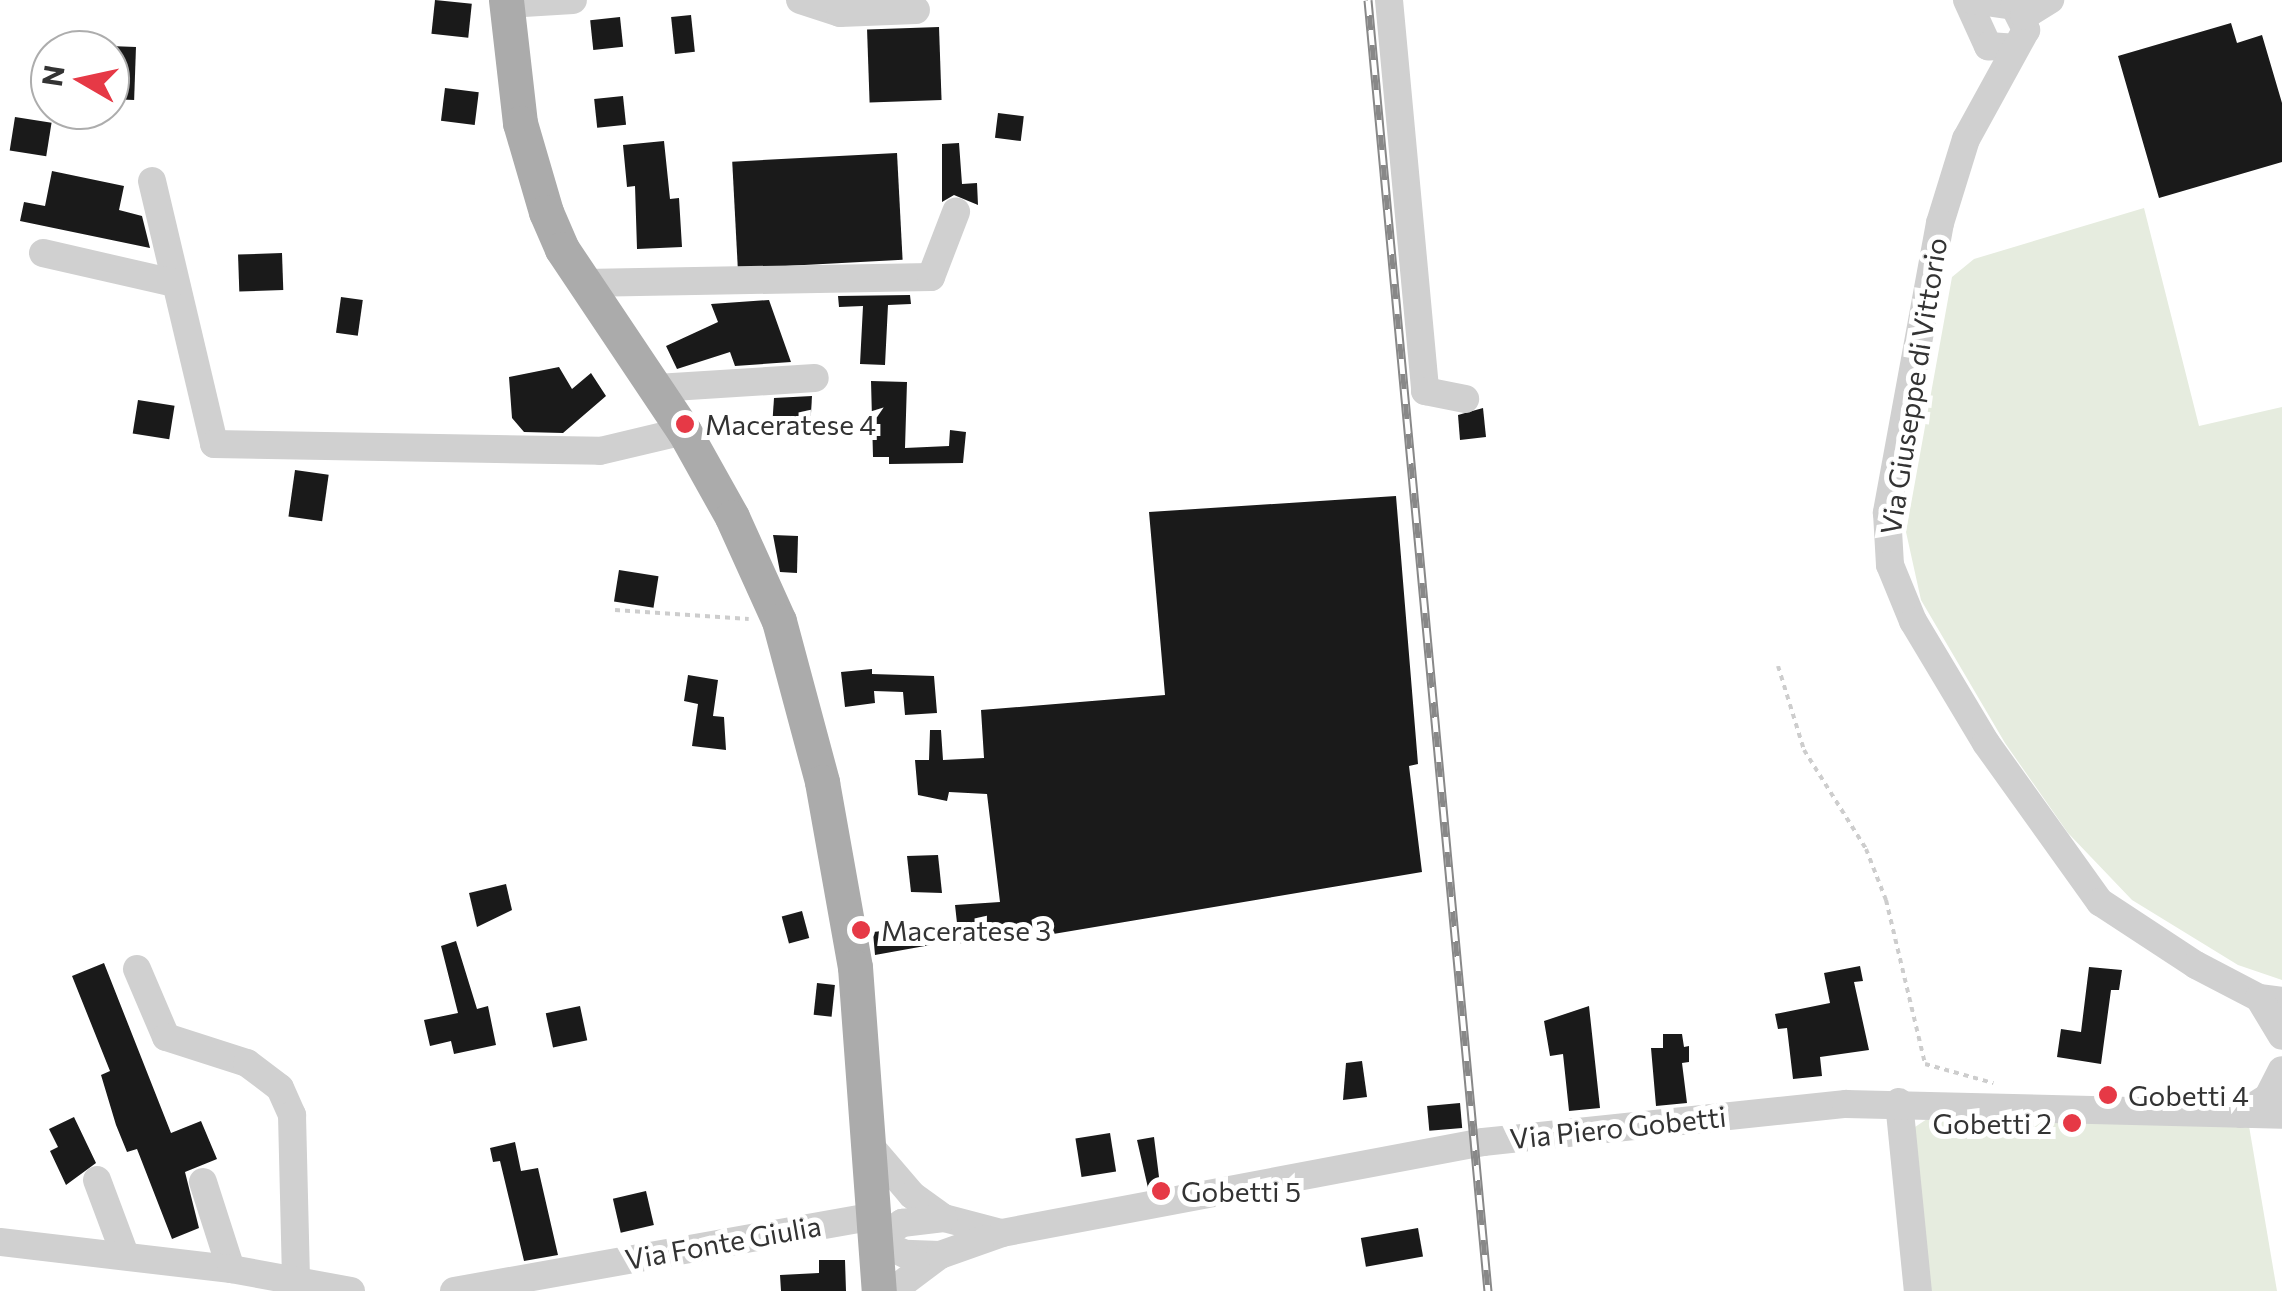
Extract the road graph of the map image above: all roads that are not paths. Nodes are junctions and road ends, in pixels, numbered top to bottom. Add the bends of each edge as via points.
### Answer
1 (573, 0) edge
2 (800, 0) edge
3 (1389, 0) edge
4 (2050, 0) edge
5 (506, 2) edge
6 (916, 10) dead end
7 (1986, 20) edge
8 (152, 181) dead end
9 (956, 212) dead end
10 (42, 253) dead end
11 (174, 283) junction
12 (584, 283) junction
13 (815, 378) dead end
14 (657, 388) junction
15 (1465, 399) dead end
16 (684, 431) junction
17 (137, 969) dead end
18 (2270, 1000) edge
19 (2282, 1036) edge
20 (2282, 1070) edge
21 (1898, 1102) junction
22 (2241, 1114) junction
23 (2282, 1115) edge
24 (870, 1147) junction
25 (97, 1180) dead end
26 (202, 1182) dead end
27 (944, 1218) junction
28 (876, 1228) junction
29 (1002, 1234) junction
30 (0, 1242) edge
31 (940, 1255) junction
32 (125, 1256) junction
33 (231, 1269) junction
34 (296, 1281) junction
35 (352, 1291) edge
36 (454, 1291) edge
37 (879, 1291) edge
38 (892, 1291) edge
39 (1918, 1291) edge

1 - 5 street
2 - 6 street via 840,13
3 - 15 street via 1425,391
4 - 7 street, Via Giuseppe di Vittorio via 2024,16 2026,30
5 - 12 main road via 531,172
7 - 18 street, Via Giuseppe di Vittorio via 1980,108 1931,262 1887,513 1890,565 1913,621 1986,743 2100,902
8 - 11 street
9 - 12 street via 931,277
10 - 11 street
11 - 16 street via 214,444 600,452
12 - 14 main road
13 - 14 street
14 - 16 main road
16 - 24 main road via 779,621 822,782 855,967
17 - 34 street via 166,1037 247,1063 280,1088 292,1115
18 - 19 street, Via Giuseppe di Vittorio
20 - 22 street via 2268,1097
21 - 22 street, Via Piero Gobetti
21 - 29 street, Via Piero Gobetti via 1474,1143
21 - 39 street
22 - 23 street, Via Piero Gobetti
24 - 27 street via 912,1195
24 - 28 main road
25 - 32 street
26 - 33 street
27 - 28 street
27 - 29 street
28 - 31 street via 905,1254
28 - 36 street, Via Fonte Giulia
28 - 37 main road
29 - 31 street, Via Piero Gobetti
30 - 32 street
31 - 38 street
32 - 33 street
33 - 34 street
34 - 35 street

